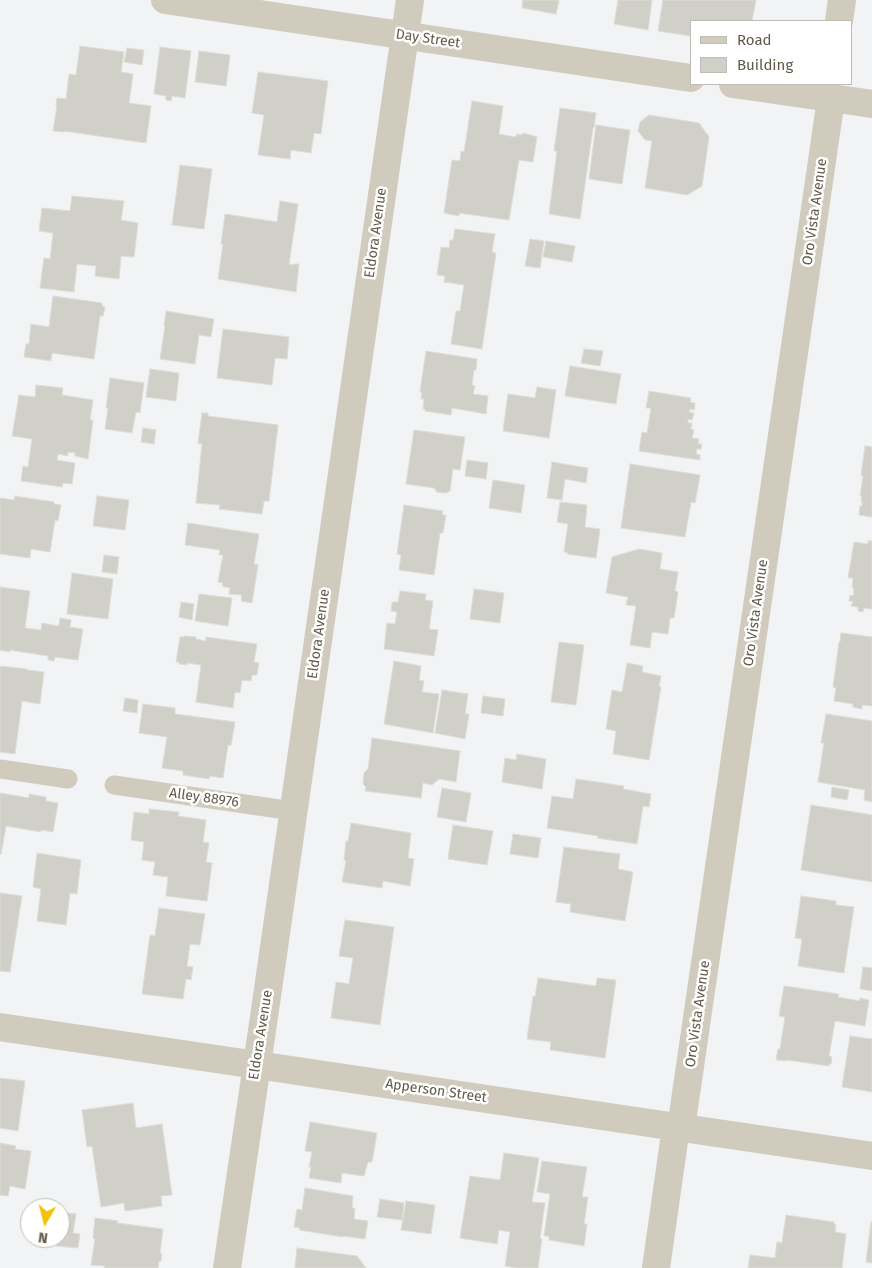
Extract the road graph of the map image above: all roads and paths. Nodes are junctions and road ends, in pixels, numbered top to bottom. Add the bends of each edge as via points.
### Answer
1 (165, 0) edge
2 (410, 0) edge
3 (842, 0) edge
4 (839, 20) edge
5 (405, 36) junction
6 (690, 78) edge
7 (744, 85) edge
8 (830, 93) edge
9 (872, 104) edge
10 (0, 769) edge
11 (68, 779) dead end
12 (114, 785) dead end
13 (293, 811) junction
14 (0, 1027) edge
15 (257, 1065) junction
16 (678, 1127) junction
17 (872, 1156) edge
18 (227, 1268) edge
19 (656, 1268) edge

1 - 5 street, Day Street
2 - 5 street, Eldora Avenue
3 - 4 street
5 - 6 street, Day Street
5 - 13 street, Eldora Avenue
7 - 8 street
8 - 9 street
8 - 16 street, Oro Vista Avenue
10 - 11 lane
12 - 13 lane, Alley 88976
13 - 15 street, Eldora Avenue
14 - 15 street, Apperson Street
15 - 16 street, Apperson Street
15 - 18 street, Eldora Avenue
16 - 17 street, Apperson Street
16 - 19 street, Oro Vista Avenue

